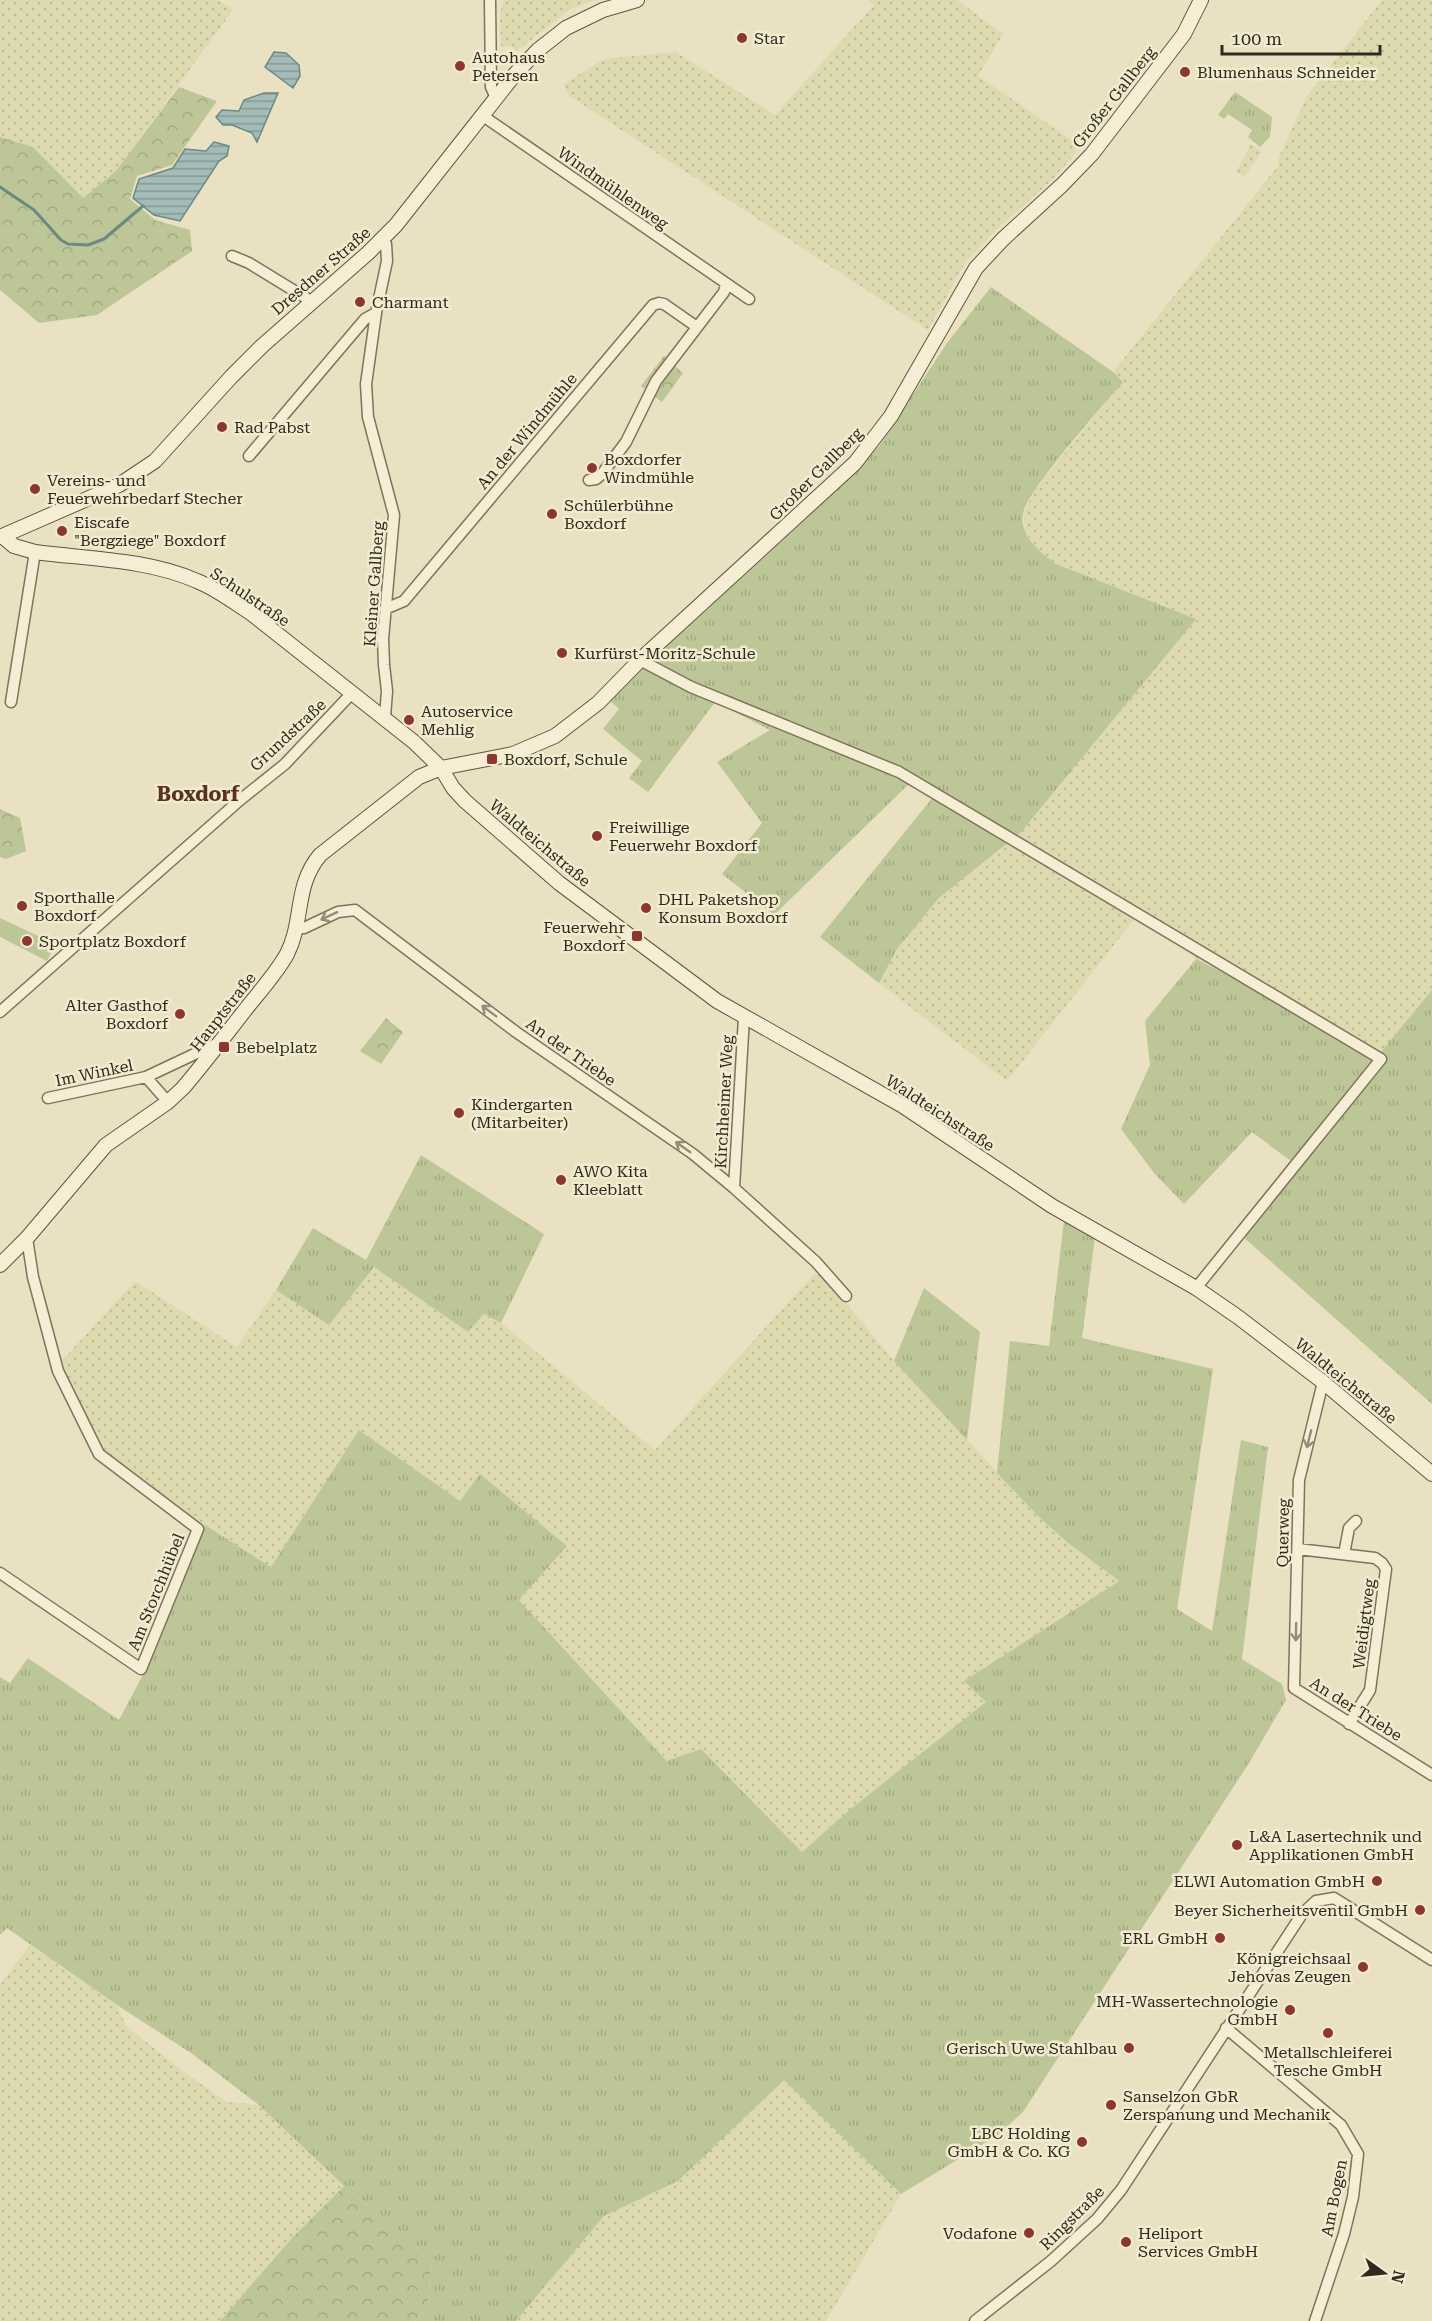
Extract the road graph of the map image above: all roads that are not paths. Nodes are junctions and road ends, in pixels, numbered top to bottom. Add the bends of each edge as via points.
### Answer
1 (490, 0) edge
2 (637, 0) edge
3 (1200, 0) edge
4 (496, 98) junction
5 (483, 116) junction
6 (383, 238) junction
7 (232, 255) dead end
8 (726, 284) junction
9 (749, 299) dead end
10 (311, 301) junction
11 (376, 313) junction
12 (697, 327) junction
13 (249, 456) dead end
14 (589, 480) dead end
15 (1, 536) edge
16 (34, 552) junction
17 (385, 609) junction
18 (640, 660) junction
19 (352, 693) junction
20 (11, 702) dead end
21 (385, 717) junction
22 (441, 768) junction
23 (295, 928) junction
24 (0, 1012) edge
25 (744, 1017) junction
26 (220, 1041) junction
27 (146, 1077) junction
28 (48, 1098) dead end
29 (168, 1102) junction
30 (731, 1186) junction
31 (27, 1238) junction
32 (0, 1265) edge
33 (1196, 1288) junction
34 (846, 1296) dead end
35 (1323, 1382) junction
36 (1432, 1474) edge
37 (1356, 1521) dead end
38 (1298, 1549) junction
39 (1344, 1554) junction
40 (0, 1573) edge
41 (1294, 1688) joint
42 (1349, 1724) junction
43 (1432, 1775) edge
44 (1432, 1960) edge
45 (1226, 2028) junction
46 (975, 2321) edge
47 (1315, 2321) edge

1 - 4 street via 491,87
2 - 4 street, Dresdner Straße via 603,10 566,28 526,62
3 - 18 street, Großer Gallberg via 1178,43 1092,154 976,268 891,416 855,463
4 - 5 street, Dresdner Straße
5 - 6 street, Dresdner Straße
5 - 8 street, Windmühlenweg
6 - 10 street, Dresdner Straße
6 - 11 street, Kleiner Gallberg via 387,261
7 - 10 street
8 - 9 street, Windmühlenweg
8 - 12 street
10 - 15 street, Dresdner Straße via 231,377 143,471 98,495
11 - 13 street via 365,319
11 - 17 street, Kleiner Gallberg via 366,384 368,417 394,515
12 - 14 street via 656,381 626,442 602,474
12 - 17 street, An der Windmühle via 664,304 653,305 404,601
15 - 16 street, Schulstraße via 14,546
16 - 19 street, Schulstraße via 142,565 198,581 252,614
16 - 20 street
17 - 21 street, Kleiner Gallberg
18 - 22 street, Großer Gallberg via 597,703 555,736 513,754
18 - 33 street via 691,687 899,772 1381,1059
19 - 21 street, Schulstraße
19 - 24 street, Grundstraße via 285,764
21 - 22 street, Schulstraße
22 - 23 street, Hauptstraße via 419,777 320,855 303,886
22 - 25 street, Waldteichstraße via 465,801 559,883
23 - 26 street, Hauptstraße via 286,955
30 -> 23 street, An der Triebe via 693,1154 516,1032 355,910
25 - 30 street, Kirchheimer Weg
25 - 33 street, Waldteichstraße via 903,1107 1052,1206
26 - 27 street
26 - 29 street, Hauptstraße
27 - 28 street, Im Winkel
27 - 29 street
29 - 31 street, Hauptstraße via 106,1145
30 - 34 street, An der Triebe via 816,1262
31 - 32 street, Hauptstraße
31 - 40 street, Am Storchhübel via 33,1277 58,1371 99,1454 198,1529 141,1669
33 - 35 street, Waldteichstraße
35 - 36 street, Waldteichstraße
35 -> 38 street, Querweg via 1299,1480
37 - 39 street via 1349,1528
38 - 39 street, Weidigtweg
38 -> 41 street, Querweg
39 - 42 street, Weidigtweg via 1375,1558 1386,1569 1370,1690
41 - 42 street, An der Triebe
42 - 43 street, An der Triebe
44 - 45 street, Ringstraße via 1334,1898 1316,1901 1302,1914
45 - 46 street, Ringstraße via 1121,2190 1097,2219
45 - 47 street, Am Bogen via 1341,2125 1358,2154 1353,2197

